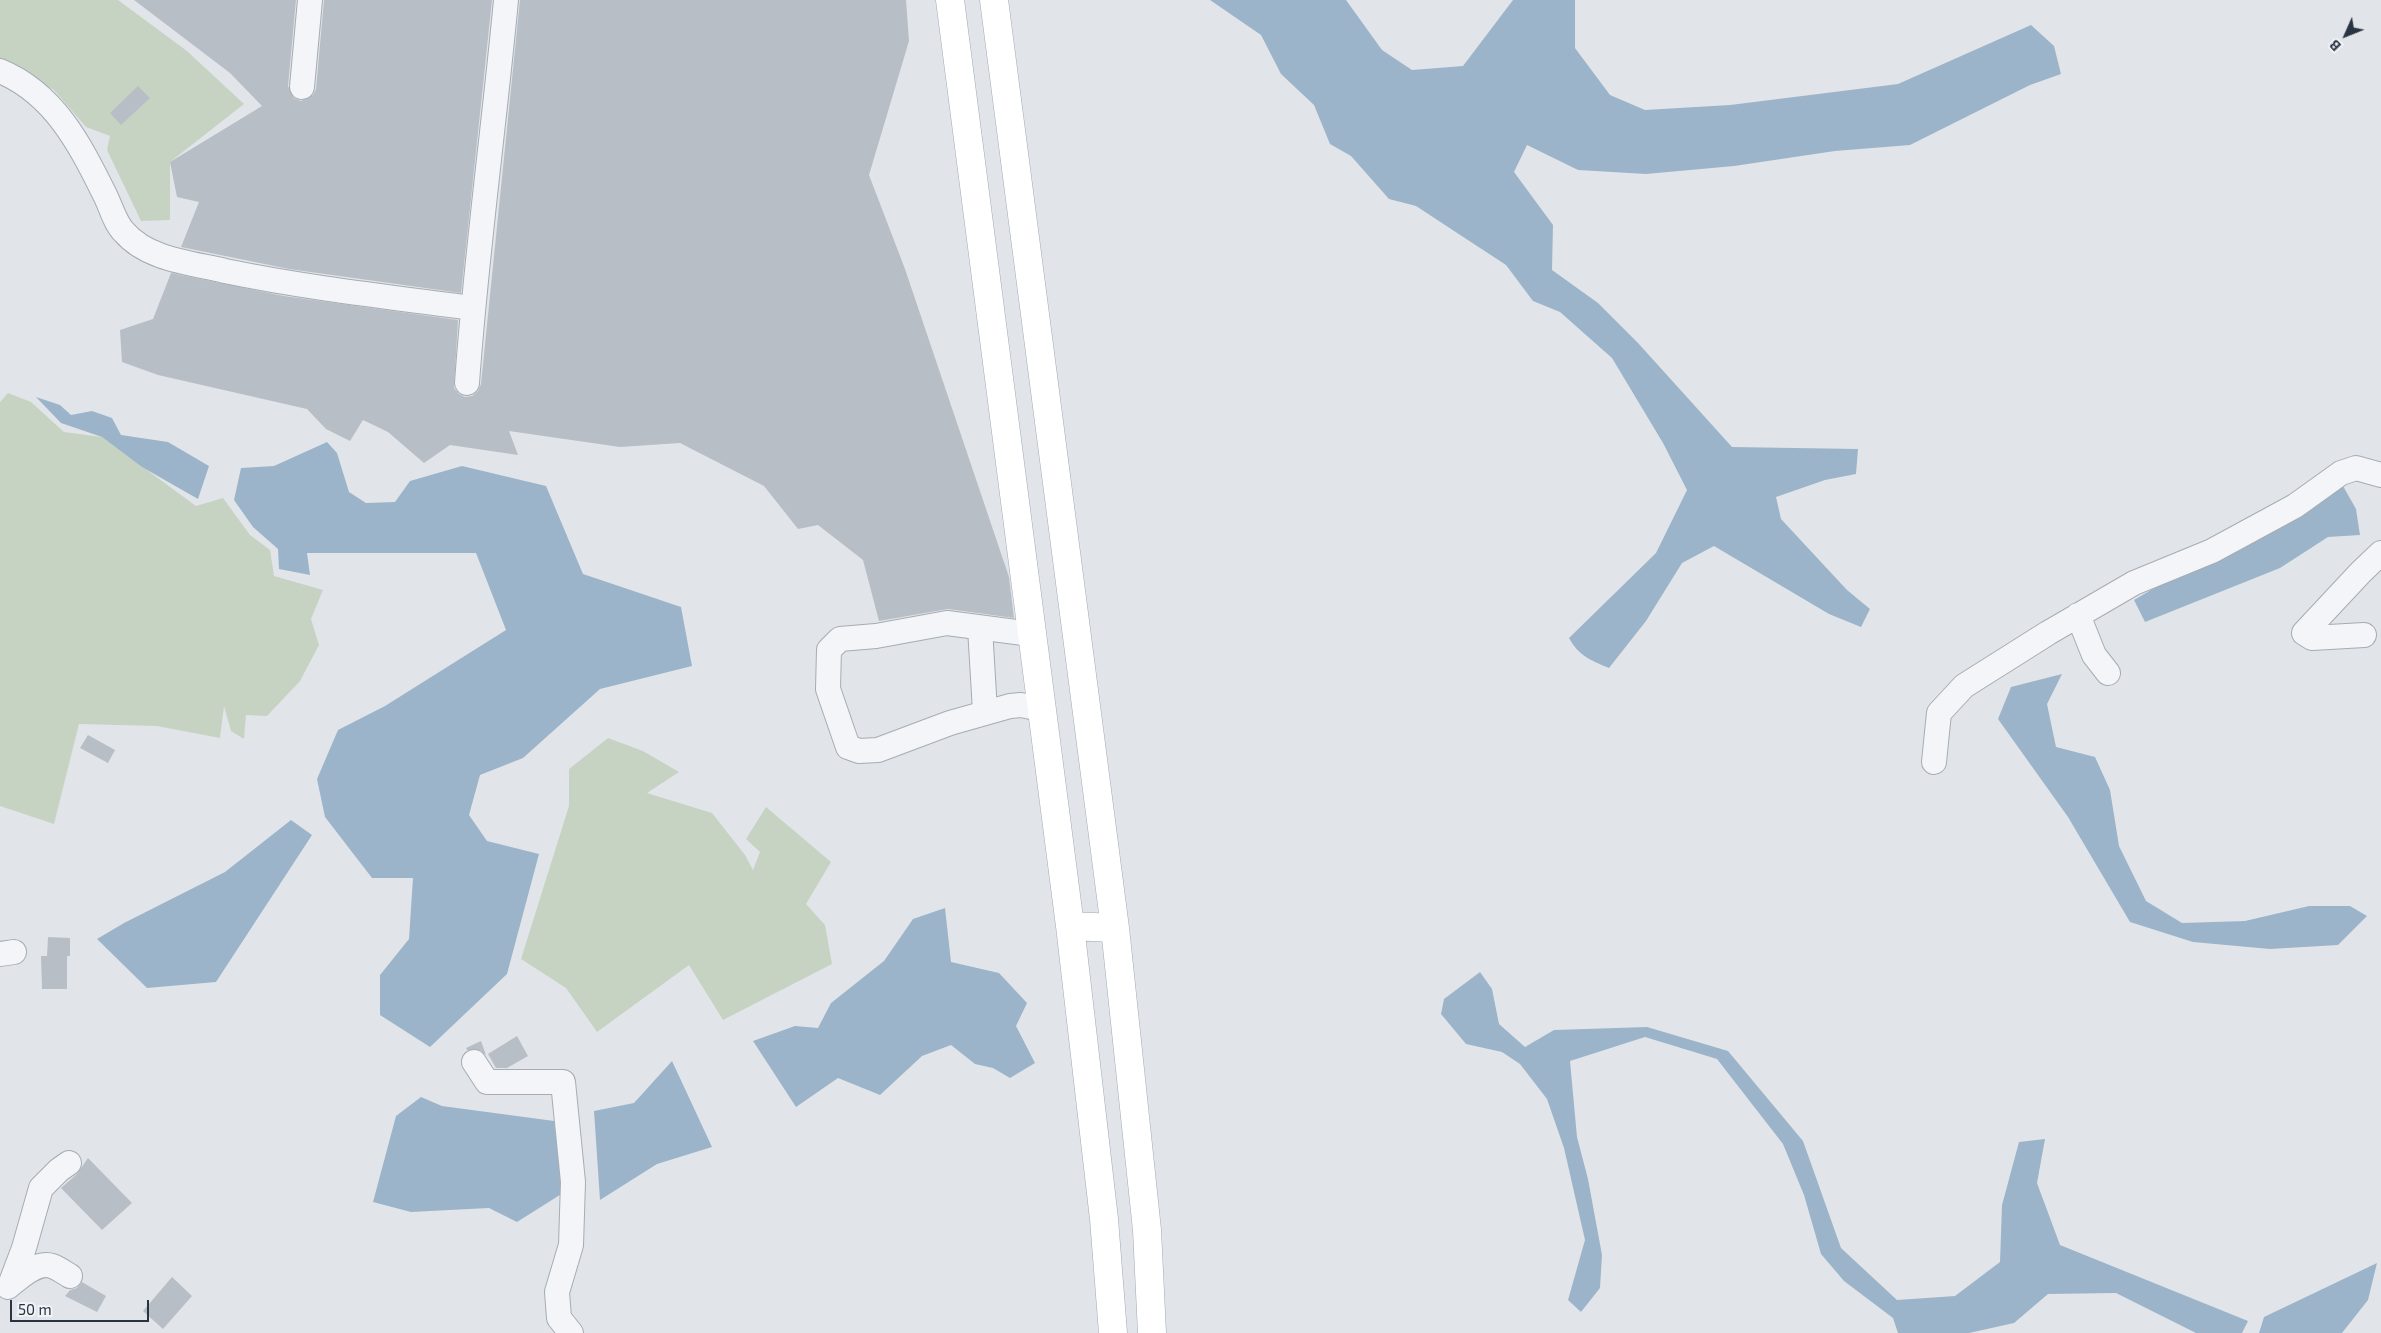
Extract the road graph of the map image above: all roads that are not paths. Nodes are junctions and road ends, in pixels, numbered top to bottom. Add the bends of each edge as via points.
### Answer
1 (310, 0) edge
2 (506, 0) edge
3 (950, 0) edge
4 (994, 0) edge
5 (0, 71) edge
6 (302, 87) dead end
7 (472, 308) junction
8 (467, 383) dead end
9 (2381, 475) edge
10 (2381, 553) edge
11 (2078, 616) junction
12 (980, 628) junction
13 (1031, 634) junction
14 (2364, 635) dead end
15 (2108, 673) dead end
16 (1041, 709) junction
17 (985, 712) junction
18 (1934, 762) dead end
19 (1070, 926) junction
20 (1115, 928) junction
21 (474, 1062) dead end
22 (70, 1163) dead end
23 (70, 1276) dead end
24 (5, 1290) edge
25 (571, 1333) edge
26 (1113, 1333) edge
27 (1152, 1333) edge

1 - 6 street
2 - 7 street
3 - 13 main road
4 - 20 main road
5 - 7 street via 25,85 62,119 78,142 123,232 141,246 184,264 274,282
7 - 8 street
9 - 11 street via 2356,468 2340,473 2295,506 2212,551 2134,583
10 - 14 street via 2304,633 2312,638
11 - 15 street via 2094,655
11 - 18 street via 1964,686 1939,713
12 - 13 street
12 - 17 street
12 - 17 street via 947,623 840,639 829,650 828,689 848,746 860,751 878,750
13 - 16 main road
16 - 17 street via 1021,705
16 - 19 main road
19 - 20 main road
19 - 26 main road via 1104,1219
20 - 27 main road via 1147,1230
21 - 25 street via 487,1082 562,1082 574,1182 572,1245 557,1292 559,1318
22 - 24 street via 41,1188 24,1248
23 - 24 street via 51,1265 39,1267 24,1274

